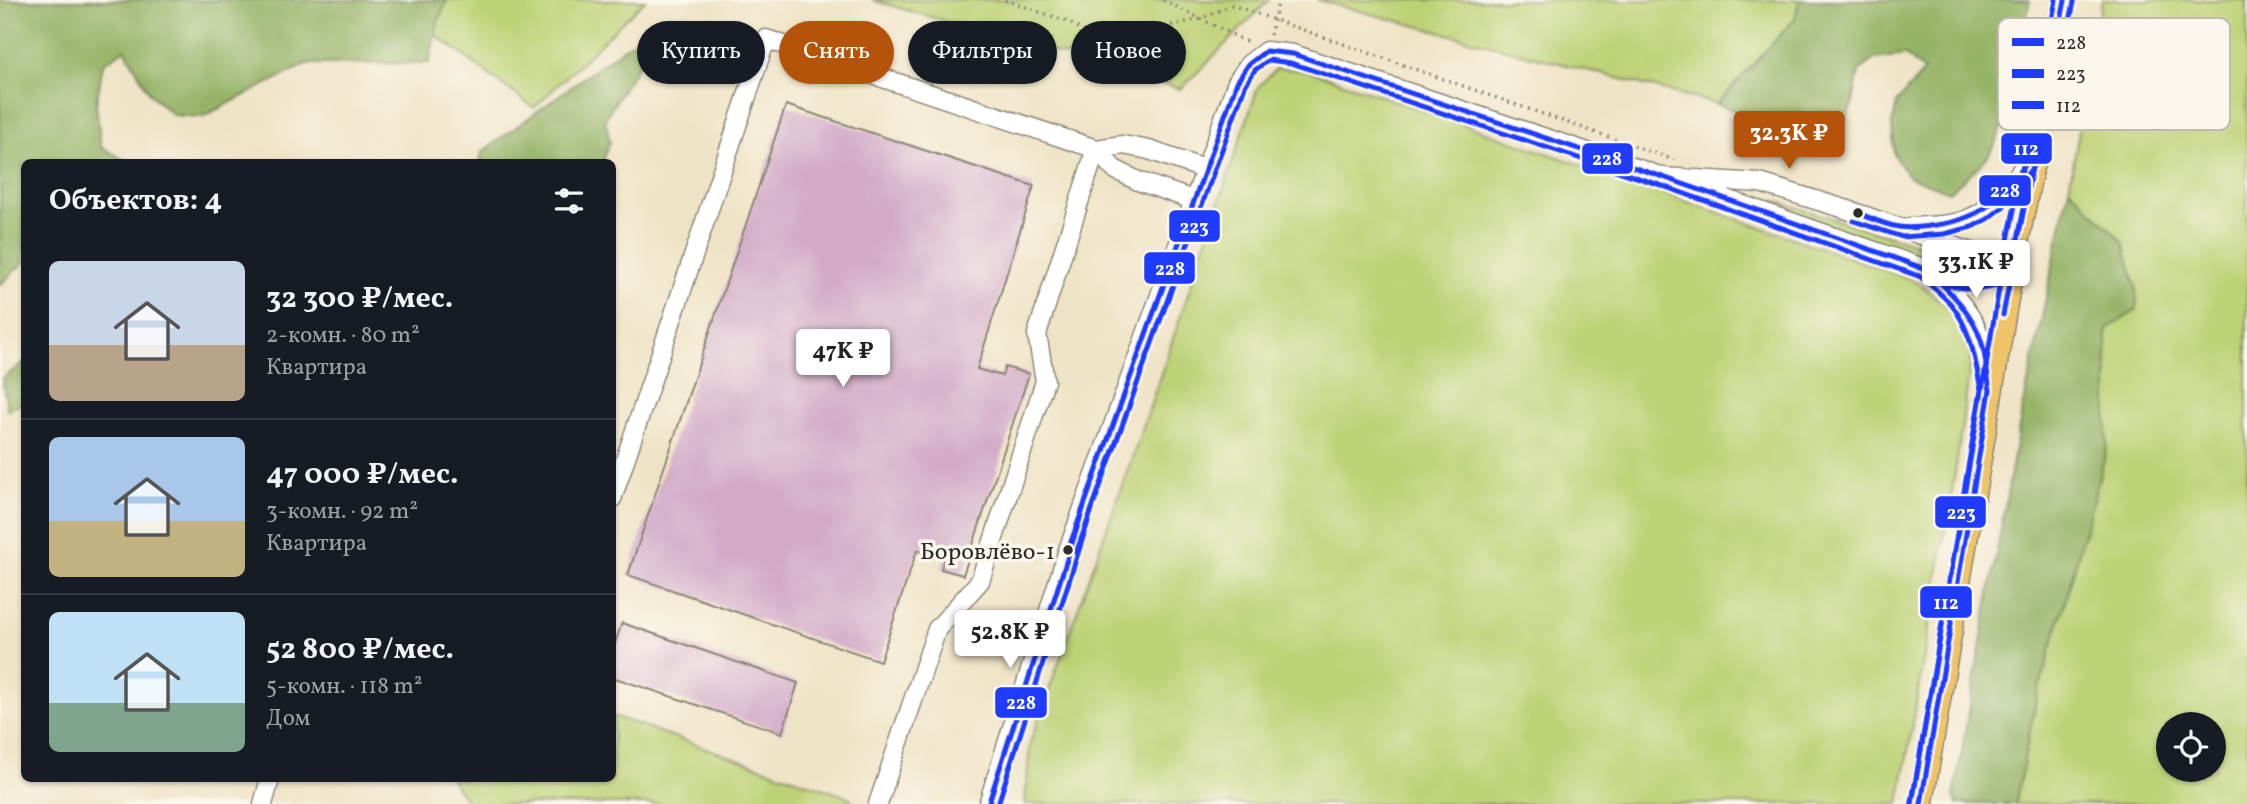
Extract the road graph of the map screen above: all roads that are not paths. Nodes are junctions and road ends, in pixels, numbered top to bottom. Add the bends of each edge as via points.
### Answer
1 (2065, 0) edge
2 (2061, 18) edge
3 (2039, 130) edge
4 (1096, 149) junction
5 (2035, 150) junction
6 (1204, 169) junction
7 (1663, 177) junction
8 (1193, 200) junction
9 (1903, 228) junction
10 (2012, 266) junction
11 (1926, 269) junction
12 (1990, 390) junction
13 (616, 487) edge
14 (269, 782) edge
15 (263, 804) edge
16 (878, 804) edge
17 (988, 804) edge
18 (1921, 804) edge

1 - 2 main road
3 - 5 main road
4 - 6 street via 1123,145
4 - 8 street via 1114,169
4 - 13 street via 766,39
4 - 16 street via 1037,334 1045,381 980,581 937,629
5 - 9 street via 1983,212 1956,223
5 - 10 main road
6 - 7 street via 1237,82 1249,64 1266,51 1293,54
6 - 8 street
7 - 9 street via 1760,183
7 - 11 street
8 - 17 street via 1068,550
9 - 10 street
10 - 11 street via 2002,276 1973,281
10 - 12 main road
11 - 12 street via 1957,298 1975,326
12 - 18 main road
14 - 15 street

